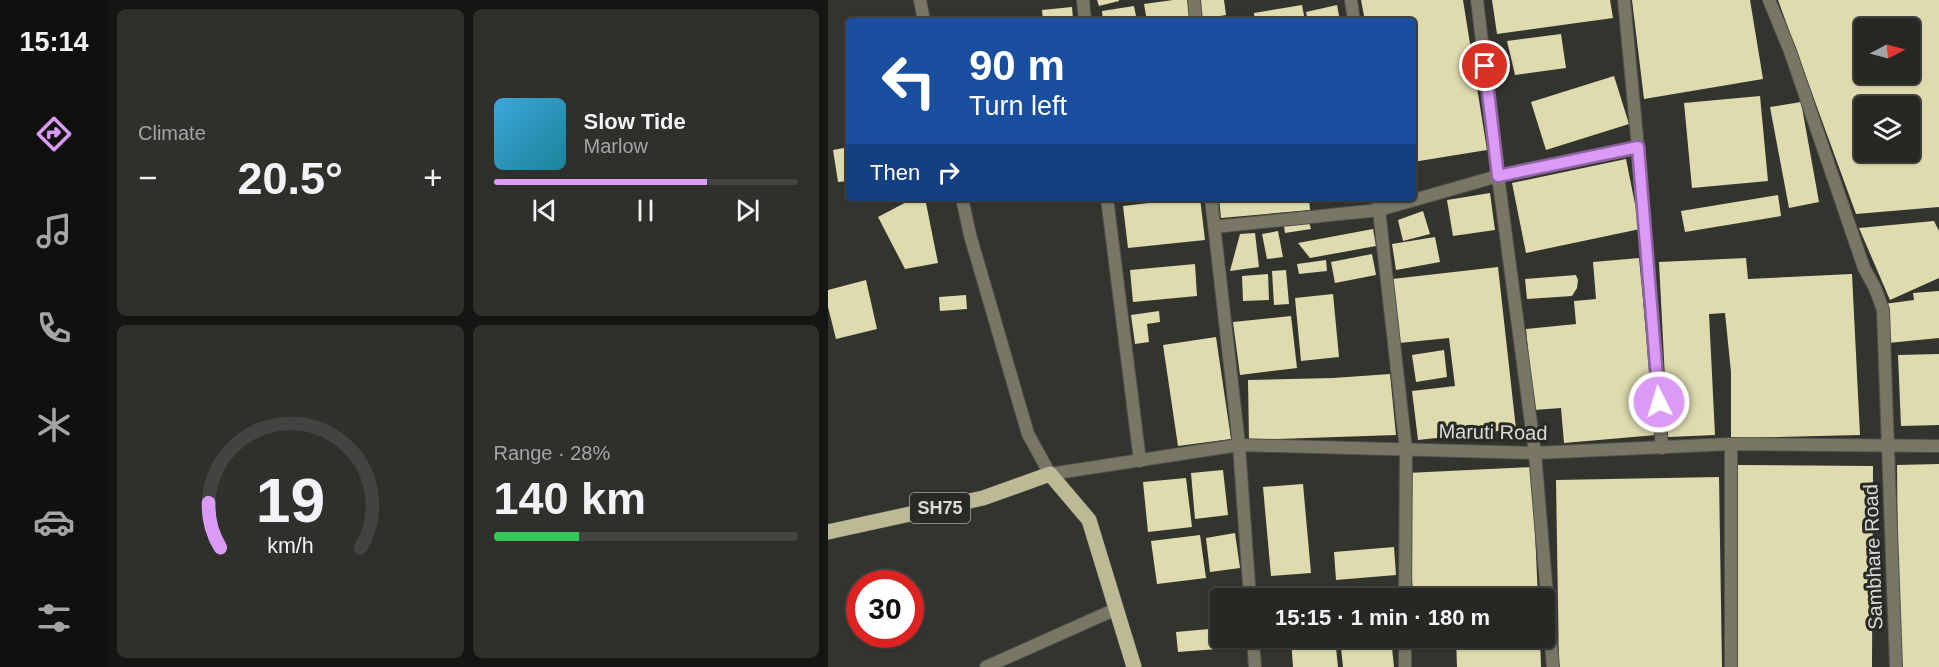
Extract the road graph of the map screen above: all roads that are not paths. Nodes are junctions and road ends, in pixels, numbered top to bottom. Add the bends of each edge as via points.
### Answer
1 (920, 0) edge
2 (1083, 0) edge
3 (1194, 0) edge
4 (1351, 0) edge
5 (1477, 0) edge
6 (1624, 0) edge
7 (1769, 0) edge
8 (923, 18) edge
9 (1085, 18) edge
10 (1196, 18) edge
11 (1354, 18) edge
12 (1638, 147) junction
13 (1498, 176) junction
14 (1416, 195) edge
15 (963, 201) edge
16 (1107, 201) edge
17 (1210, 201) edge
18 (1379, 204) edge
19 (1214, 227) junction
20 (1731, 444) junction
21 (1239, 445) junction
22 (1939, 446) edge
23 (1890, 447) junction
24 (1662, 448) junction
25 (1406, 450) junction
26 (1535, 453) junction
27 (1140, 461) junction
28 (1050, 474) junction
29 (828, 532) edge
30 (1249, 588) edge
31 (1405, 588) edge
32 (1116, 609) junction
33 (1254, 648) edge
34 (1405, 648) edge
35 (986, 667) edge
36 (1134, 667) edge
37 (1255, 667) edge
38 (1405, 667) edge
39 (1553, 667) edge
40 (1731, 667) edge
41 (1896, 667) edge

1 - 8 street
2 - 9 street
3 - 10 street
4 - 11 street
5 - 13 street
6 - 12 street
7 - 23 street, Sambhare Road via 1864,268 1883,310
12 - 13 street
12 - 24 street
13 - 14 street
13 - 26 street
15 - 28 street via 1028,434
16 - 27 street
17 - 19 street
18 - 19 street
18 - 25 street
19 - 21 street
20 - 23 street, Maruti Road / SH75
20 - 24 street, Maruti Road / SH75
20 - 40 street
21 - 25 street, Maruti Road / SH75
21 - 27 street, Maruti Road / SH75
21 - 30 street
22 - 23 street, Maruti Road / SH75
23 - 41 street, Sambhare Road
24 - 26 street, Maruti Road / SH75
25 - 26 street, Maruti Road / SH75
25 - 31 street
26 - 39 street
27 - 28 street, Maruti Road / SH75
28 - 29 main road, SH75 via 984,498
28 - 32 main road via 1089,520
32 - 35 street
32 - 36 main road
33 - 37 street
34 - 38 street

